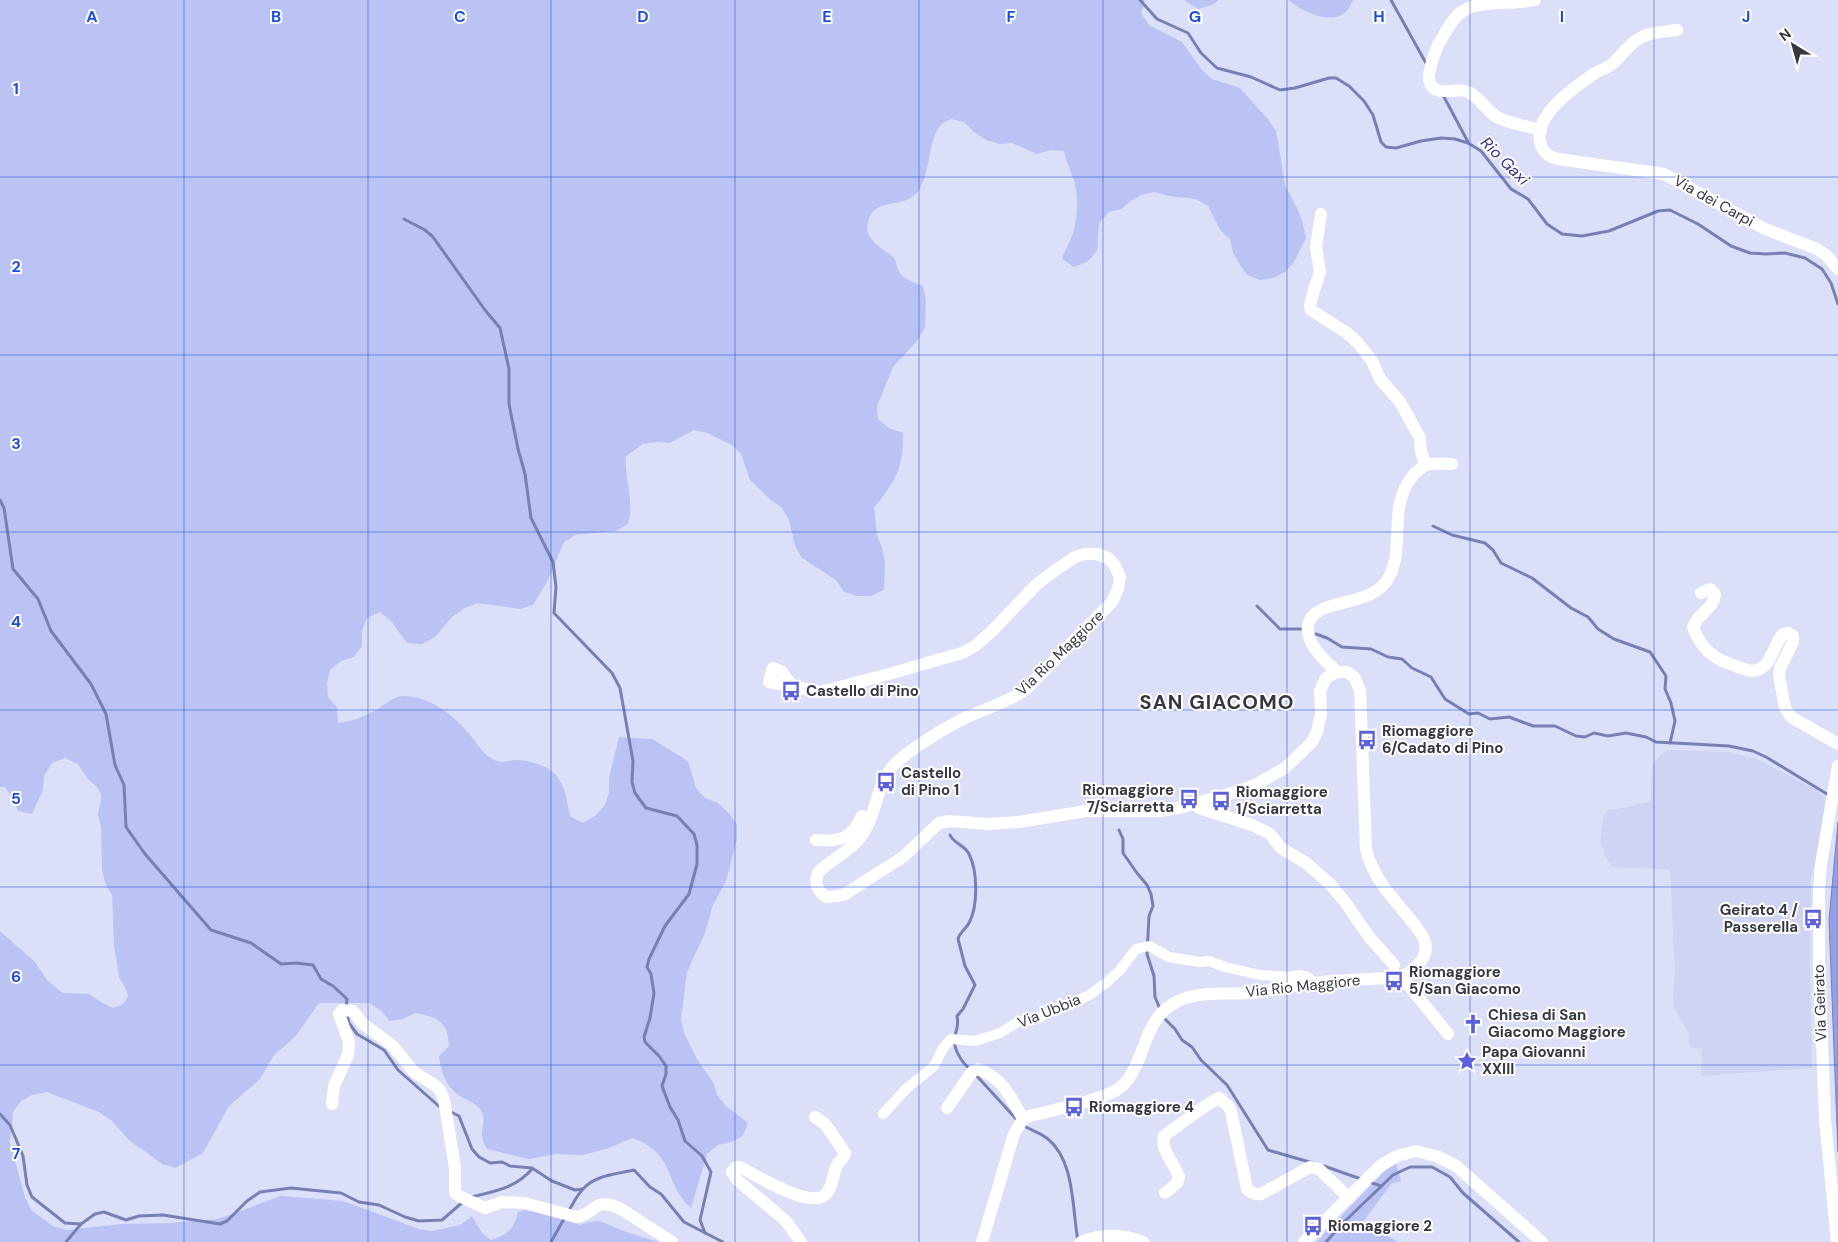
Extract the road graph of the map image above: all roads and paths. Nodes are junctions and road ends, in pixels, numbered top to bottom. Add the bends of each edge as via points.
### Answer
1 (1535, 0) edge
2 (1677, 30) dead end
3 (1541, 130) junction
4 (1321, 214) dead end
5 (1838, 269) edge
6 (1452, 464) dead end
7 (1426, 465) junction
8 (1701, 593) dead end
9 (1337, 672) junction
10 (792, 686) dead end
11 (1838, 744) edge
12 (1838, 766) edge
13 (1197, 803) junction
14 (874, 808) junction
15 (816, 840) dead end
16 (1394, 965) dead end
17 (1402, 977) junction
18 (1314, 983) junction
19 (1448, 1034) dead end
20 (332, 1104) dead end
21 (947, 1108) dead end
22 (883, 1114) dead end
23 (815, 1117) dead end
24 (1023, 1119) junction
25 (1165, 1194) dead end
26 (1349, 1198) junction
27 (672, 1242) edge
28 (801, 1242) edge
29 (982, 1242) edge
30 (1081, 1242) edge
31 (1143, 1242) edge
32 (1304, 1242) edge
33 (1542, 1242) edge
34 (1837, 1242) edge

1 - 3 street via 1497,1 1461,11 1436,49 1429,76 1435,90 1471,93 1495,116
2 - 3 street via 1648,34 1636,40 1612,64 1587,79 1554,106
3 - 5 street, Via dei Carpi via 1541,145 1551,157 1664,174 1765,229 1817,249
4 - 7 street via 1316,247 1320,272 1311,310 1347,332 1372,360 1380,379 1400,402 1420,438
6 - 7 street
7 - 9 street via 1416,472 1402,493 1389,579 1377,592 1321,608 1311,619 1308,626 1314,648
8 - 11 street via 1710,588 1715,598 1693,627 1702,644 1718,660 1756,671 1768,661 1782,634 1793,636 1780,668 1784,708 1791,717
9 - 13 street, Via Rio Maggiore via 1326,678 1321,686 1321,714 1314,737 1292,762 1259,783
9 - 17 street via 1351,674 1360,690 1369,863 1425,942 1425,952 1420,961
10 - 14 street, Via Rio Maggiore via 820,692 962,653 992,631 1037,584 1075,557 1097,554 1108,558 1115,566 1120,577 1118,589 1102,613 1024,691 965,718 898,761 887,775
12 - 34 street, Via Geirato via 1819,891 1825,1119
13 - 14 street, Via Rio Maggiore via 1161,811 1086,811 1019,822 939,823 903,857 845,894 826,897 816,884 818,873 860,838
13 - 16 street via 1199,808 1270,834 1281,848 1313,869 1330,884
14 - 15 street via 866,810 847,831 846,838
17 - 18 street, Via Rio Maggiore
17 - 19 street
18 - 22 street, Via Ubbia via 1299,975 1260,975 1209,961 1169,957 1149,946 1136,949 1107,982 1071,1004 975,1041 950,1040 934,1066 906,1088
18 - 24 street, Via Rio Maggiore via 1250,993 1192,996 1157,1010 1132,1073 1121,1087 1108,1095
20 - 27 street via 338,1076 348,1055 348,1036 339,1014 353,1011 362,1023 393,1046 414,1072 437,1086 444,1100 455,1168 455,1193 459,1196 485,1208 502,1202 524,1203 574,1217 581,1217 600,1205 613,1205
21 - 24 street via 972,1072 978,1069 1002,1083
23 - 28 street via 825,1124 845,1153 836,1166 832,1185 826,1194 818,1199 800,1196 740,1167 733,1170 736,1179 786,1221
24 - 29 street via 1014,1134
25 - 26 street via 1179,1177 1163,1144 1164,1136 1219,1098 1231,1111 1249,1192 1261,1194 1313,1167
26 - 32 street
26 - 33 street via 1386,1162 1407,1152 1427,1152 1455,1165
30 - 31 street via 1118,1236

